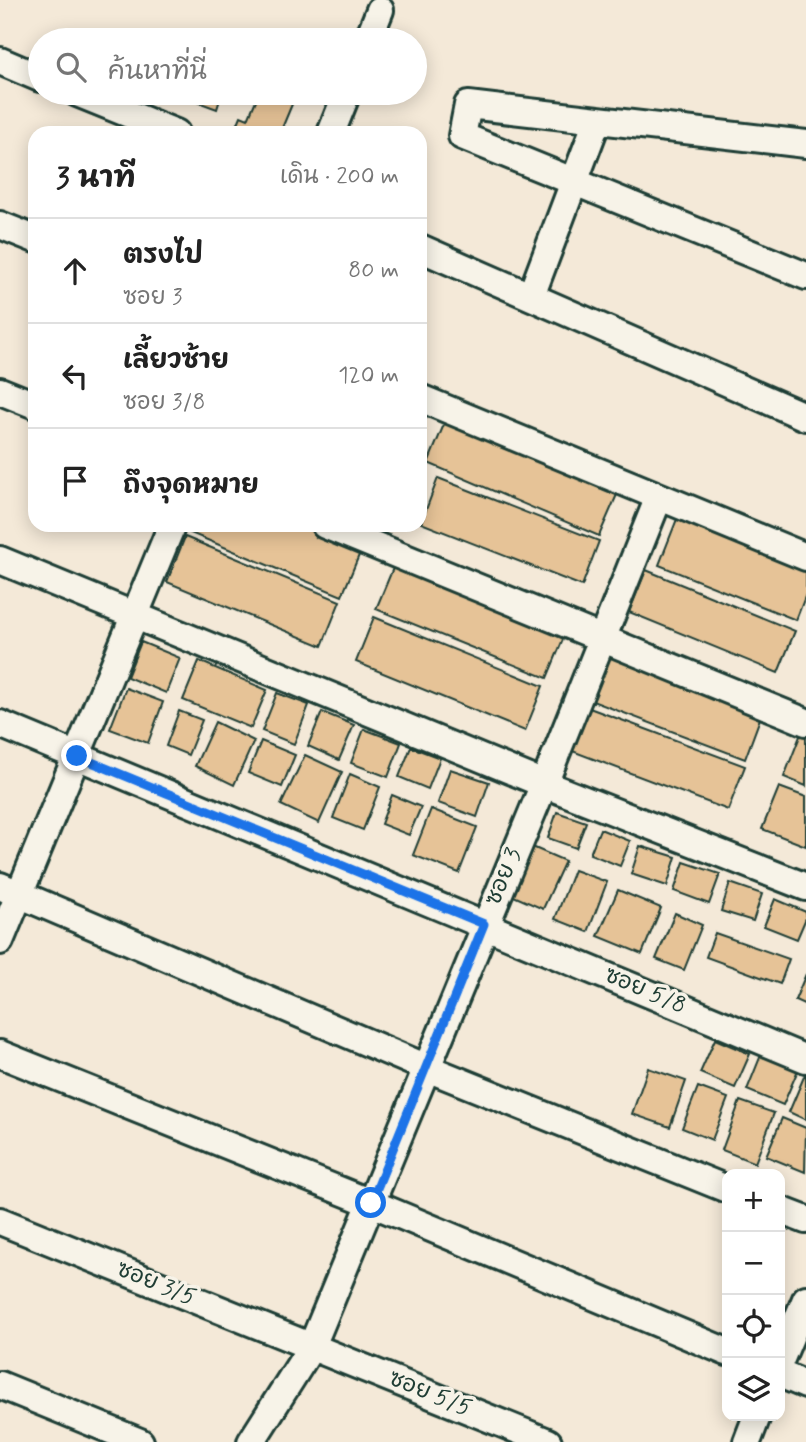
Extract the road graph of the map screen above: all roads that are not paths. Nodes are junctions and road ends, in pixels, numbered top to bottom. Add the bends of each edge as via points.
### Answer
1 (380, 10) dead end
2 (373, 28) edge
3 (0, 61) edge
4 (28, 73) edge
5 (107, 105) edge
6 (342, 105) edge
7 (597, 121) junction
8 (159, 126) edge
9 (334, 126) edge
10 (806, 144) edge
11 (574, 181) junction
12 (0, 225) edge
13 (28, 236) edge
14 (427, 251) edge
15 (806, 276) edge
16 (530, 296) junction
17 (0, 391) edge
18 (427, 401) edge
19 (28, 402) edge
20 (806, 417) edge
21 (659, 497) junction
22 (169, 532) edge
23 (342, 532) edge
24 (806, 557) edge
25 (0, 561) edge
26 (134, 617) junction
27 (603, 638) junction
28 (806, 722) edge
29 (0, 724) edge
30 (77, 756) junction
31 (544, 785) junction
32 (806, 887) edge
33 (10, 890) edge
34 (484, 924) junction
35 (0, 941) edge
36 (0, 1054) edge
37 (806, 1059) edge
38 (427, 1068) junction
39 (722, 1187) edge
40 (371, 1203) junction
41 (785, 1212) edge
42 (806, 1220) edge
43 (0, 1221) edge
44 (806, 1298) edge
45 (312, 1346) junction
46 (722, 1350) edge
47 (781, 1358) edge
48 (785, 1376) edge
49 (0, 1385) edge
50 (806, 1385) edge
51 (755, 1421) edge
52 (140, 1442) edge
53 (251, 1442) edge
54 (548, 1442) edge
55 (747, 1442) edge

1 - 2 street
3 - 4 street
5 - 8 street
6 - 9 street
7 - 10 street
7 - 11 street
7 - 11 street via 468,105 462,136
11 - 15 street
11 - 16 street
12 - 13 street
14 - 16 street
16 - 20 street
17 - 19 street
18 - 21 street
21 - 24 street
21 - 27 street, ซอย 3
22 - 26 street
23 - 27 street
25 - 26 street
26 - 30 street
26 - 31 street
27 - 28 street
27 - 31 street, ซอย 3
29 - 30 street, ซอย 5/8
30 - 33 street
30 - 34 street, ซอย 5/8
31 - 32 street
31 - 34 street, ซอย 3
33 - 35 street
33 - 38 street
34 - 37 street, ซอย 5/8
34 - 38 street, ซอย 3
36 - 40 street
38 - 39 street
38 - 40 street, ซอย 3
40 - 45 street, ซอย 3
40 - 46 street
41 - 42 street
43 - 45 street, ซอย 3/5
44 - 47 street
45 - 53 street, ซอย 3
45 - 54 street, ซอย 5/5
48 - 50 street
49 - 52 street
51 - 55 street

